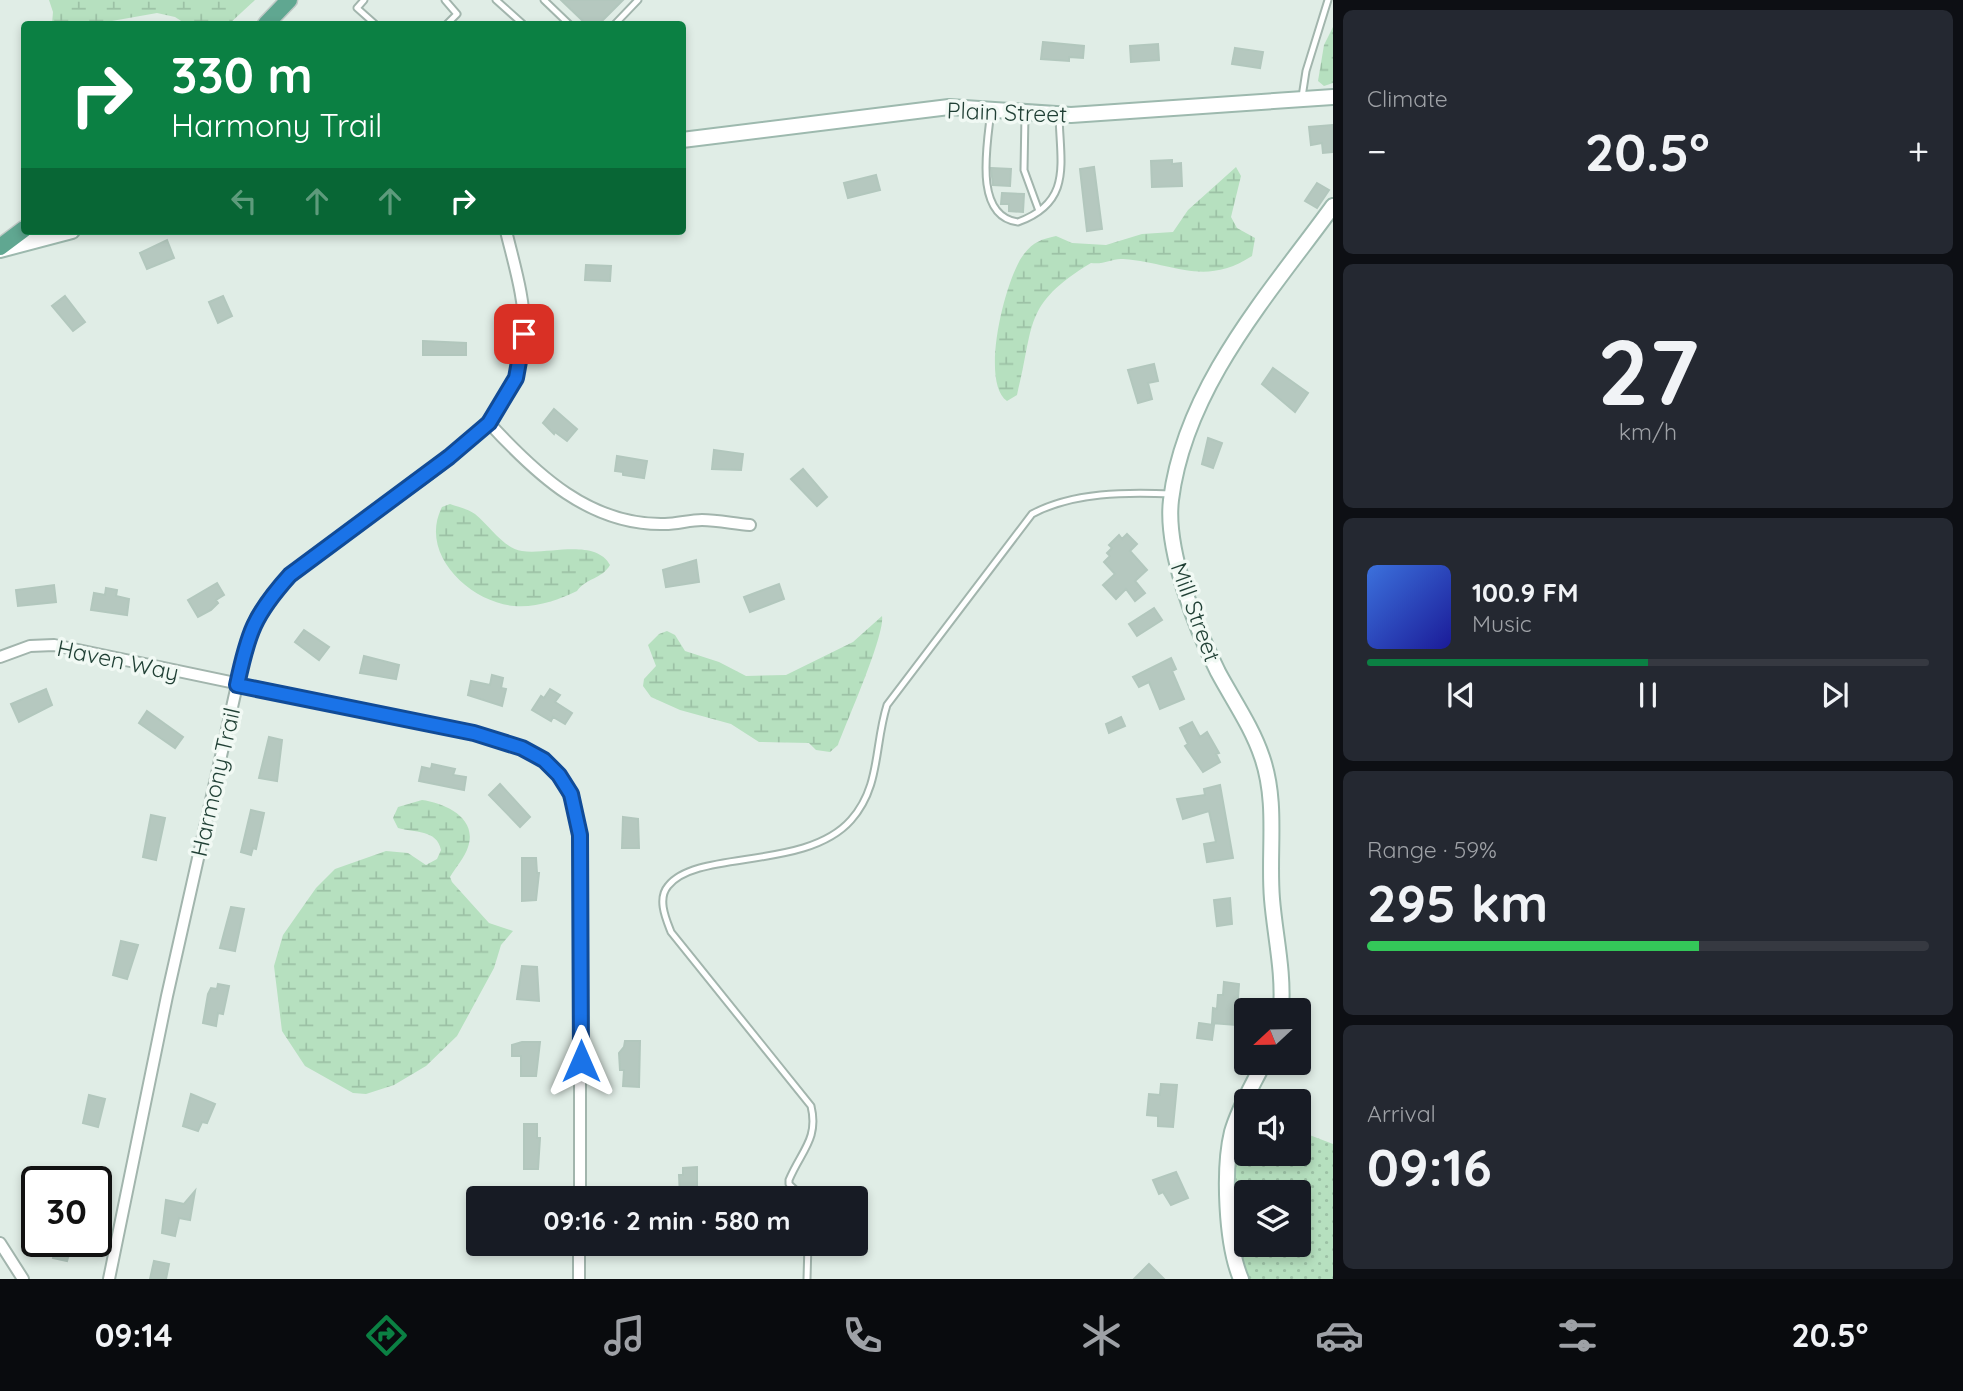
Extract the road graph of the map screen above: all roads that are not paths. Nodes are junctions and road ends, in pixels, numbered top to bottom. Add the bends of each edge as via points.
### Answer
1 (289, 0) edge
2 (365, 0) edge
3 (445, 0) edge
4 (496, 0) edge
5 (544, 0) edge
6 (638, 0) edge
7 (1328, 0) edge
8 (269, 21) edge
9 (372, 21) edge
10 (450, 21) edge
11 (520, 21) edge
12 (566, 21) edge
13 (618, 21) edge
14 (1333, 97) edge
15 (1302, 100) junction
16 (991, 110) junction
17 (1025, 114) junction
18 (1059, 115) junction
19 (686, 140) edge
20 (1333, 206) edge
21 (1039, 211) junction
22 (21, 232) edge
23 (56, 235) edge
24 (507, 235) edge
25 (0, 249) edge
26 (489, 423) junction
27 (1172, 494) junction
28 (750, 525) dead end
29 (0, 657) edge
30 (237, 685) junction
31 (1281, 998) edge
32 (1257, 1075) edge
33 (580, 1186) edge
34 (791, 1186) edge
35 (0, 1243) edge
36 (579, 1256) edge
37 (808, 1256) edge
38 (23, 1279) edge
39 (109, 1279) edge
40 (579, 1279) edge
41 (807, 1279) edge
42 (1241, 1279) edge

1 - 8 main road
2 - 9 lane via 357,8
3 - 10 lane via 457,13
4 - 11 lane
5 - 12 lane
6 - 13 lane
7 - 15 lane
14 - 15 street, Plain Street
15 - 18 street, Plain Street
16 - 17 street, Plain Street
16 - 19 street, Plain Street via 949,107
16 - 21 lane via 986,180 992,204 1011,221
17 - 18 street, Plain Street
17 - 21 lane via 1024,170
18 - 21 lane via 1061,184
20 - 27 street, Mill Street via 1224,359 1197,415
22 - 25 main road
23 - 25 street
24 - 26 street, Harmony Trail via 524,334 516,378
26 - 28 street via 523,459 591,509 630,522 702,520
26 - 30 street, Harmony Trail via 290,575 258,614
27 - 31 street, Mill Street via 1177,567 1217,670 1254,736 1268,775
27 - 34 lane via 1095,496 1032,513 887,705 878,734 874,781 850,821 825,840 783,855 685,873 667,887 663,899 671,932 811,1106 815,1123 808,1147 789,1180
29 - 30 street, Haven Way via 30,646 54,645
30 - 33 street, Haven Way via 474,733 522,748 559,775 571,794 580,835
30 - 39 street, Harmony Trail
32 - 42 street via 1231,1145 1231,1238
35 - 38 street
36 - 40 street
37 - 41 lane

